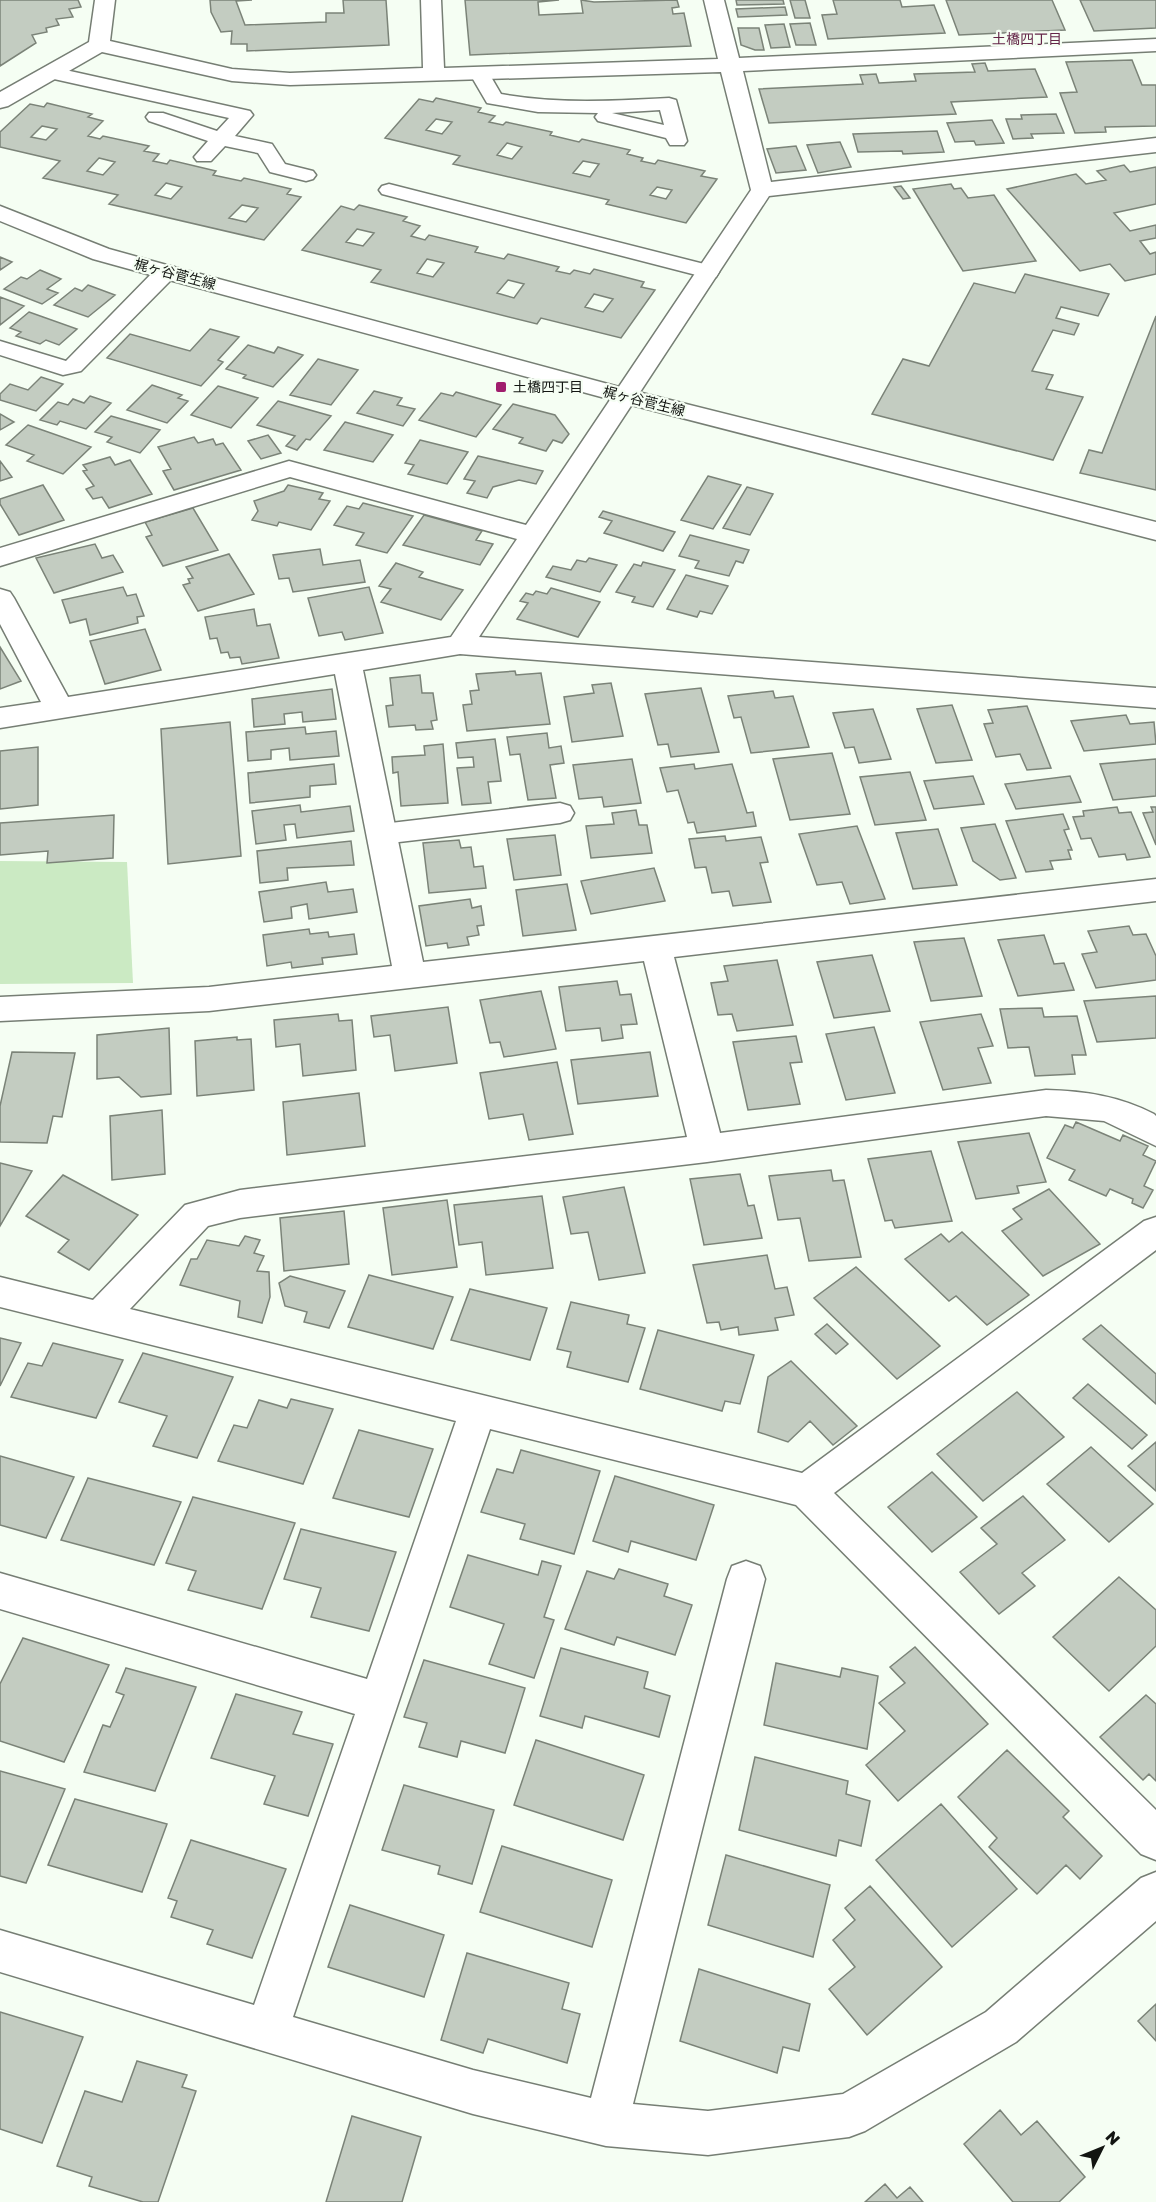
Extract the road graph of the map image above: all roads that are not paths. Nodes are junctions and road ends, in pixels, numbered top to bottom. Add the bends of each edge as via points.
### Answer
1 (105, 0) edge
2 (431, 0) edge
3 (714, 0) edge
4 (99, 45) junction
5 (1156, 45) edge
6 (730, 64) junction
7 (52, 73) junction
8 (480, 74) junction
9 (434, 76) junction
10 (96, 83) junction
11 (77, 99) dead end
12 (171, 100) junction
13 (0, 101) edge
14 (574, 109) junction
15 (221, 139) junction
16 (1156, 145) edge
17 (204, 157) dead end
18 (306, 174) dead end
19 (389, 190) dead end
20 (762, 190) junction
21 (0, 213) edge
22 (166, 272) junction
23 (708, 272) junction
24 (0, 348) edge
25 (625, 396) junction
26 (1156, 531) edge
27 (533, 535) junction
28 (0, 557) edge
29 (0, 598) edge
30 (460, 645) junction
31 (347, 663) junction
32 (1156, 698) edge
33 (59, 708) junction
34 (0, 718) edge
35 (560, 813) dead end
36 (382, 834) junction
37 (1156, 890) edge
38 (656, 947) junction
39 (410, 976) junction
40 (0, 1010) edge
41 (1156, 1133) edge
42 (707, 1148) junction
43 (1156, 1231) edge
44 (0, 1292) edge
45 (99, 1317) junction
46 (478, 1410) junction
47 (807, 1491) junction
48 (746, 1579) dead end
49 (0, 1591) edge
50 (379, 1702) junction
51 (1156, 1839) edge
52 (1156, 1893) edge
53 (0, 1951) edge
54 (267, 2030) junction
55 (606, 2124) junction

1 - 4 street
2 - 9 street
3 - 6 street
4 - 7 street
4 - 9 street via 232,75 290,79
5 - 6 street
6 - 8 street
6 - 20 street
7 - 10 lane
7 - 13 street
8 - 9 street
8 - 14 lane via 494,99
10 - 11 lane
10 - 12 lane
12 - 15 lane via 150,122
12 - 15 lane via 243,115
14 - 14 lane via 676,137 669,104
15 - 17 lane
15 - 18 lane via 265,148 277,168
16 - 20 street
19 - 23 lane
20 - 23 street
21 - 22 street, 梶ヶ谷菅生線 via 100,254
22 - 24 lane via 73,366 63,368
22 - 25 street, 梶ヶ谷菅生線
23 - 25 street
25 - 26 street, 梶ヶ谷菅生線
25 - 27 street
27 - 28 street via 289,469
27 - 30 street
29 - 33 street
30 - 31 street
30 - 32 street
31 - 33 street
31 - 36 street
33 - 34 street
35 - 36 lane
36 - 39 street
37 - 38 street
38 - 39 street
38 - 42 street
39 - 40 street via 209,999
41 - 42 street via 1132,1116 1089,1104 1046,1103
42 - 45 street via 240,1204 197,1215
43 - 47 street
44 - 45 street
45 - 46 street
46 - 47 street
46 - 50 street
47 - 51 street
48 - 55 street
49 - 50 street
50 - 54 street
52 - 55 street via 1001,2027 849,2115 708,2133
53 - 54 street
54 - 55 street via 473,2092

